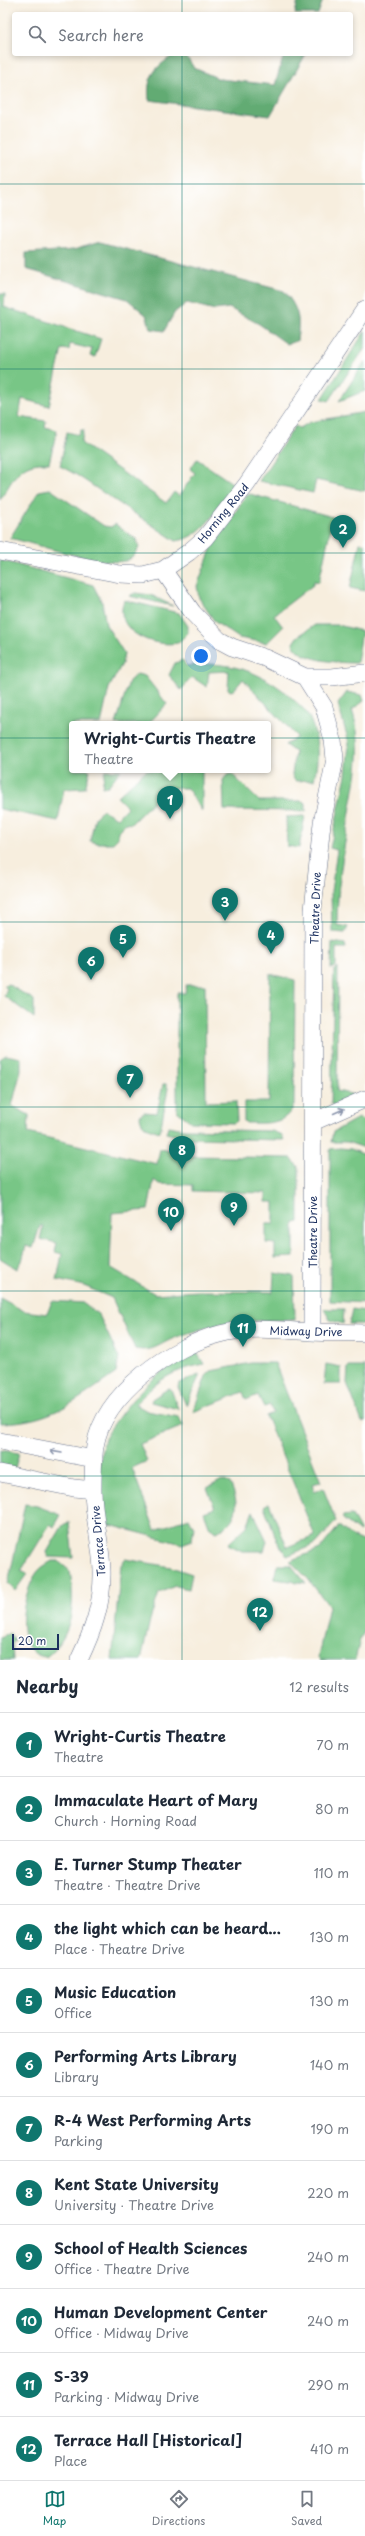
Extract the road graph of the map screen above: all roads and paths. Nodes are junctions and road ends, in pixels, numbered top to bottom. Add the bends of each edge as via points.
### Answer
1 (365, 309) edge
2 (0, 550) edge
3 (163, 570) junction
4 (365, 673) edge
5 (305, 677) junction
6 (365, 1099) edge
7 (313, 1122) junction
8 (312, 1332) junction
9 (365, 1333) edge
10 (0, 1441) edge
11 (94, 1459) junction
12 (0, 1473) edge
13 (93, 1490) junction
14 (79, 1660) edge

1 - 3 street, Horning Road via 221,519 190,552
2 - 3 street, Horning Road via 120,574 143,575
3 - 5 street via 193,613 219,640
4 - 5 street
5 - 7 street, Theatre Drive via 324,707 335,760 322,823 314,894
7 -> 6 street
7 - 8 street, Theatre Drive
8 - 9 street, Midway Drive
8 - 11 street, Midway Drive via 248,1330 221,1334 196,1342 157,1362 114,1406 101,1427
11 -> 10 street
11 - 13 street, Midway Drive
12 - 13 street via 70,1488
13 - 14 street, Terrace Drive via 102,1570 100,1600 92,1633

